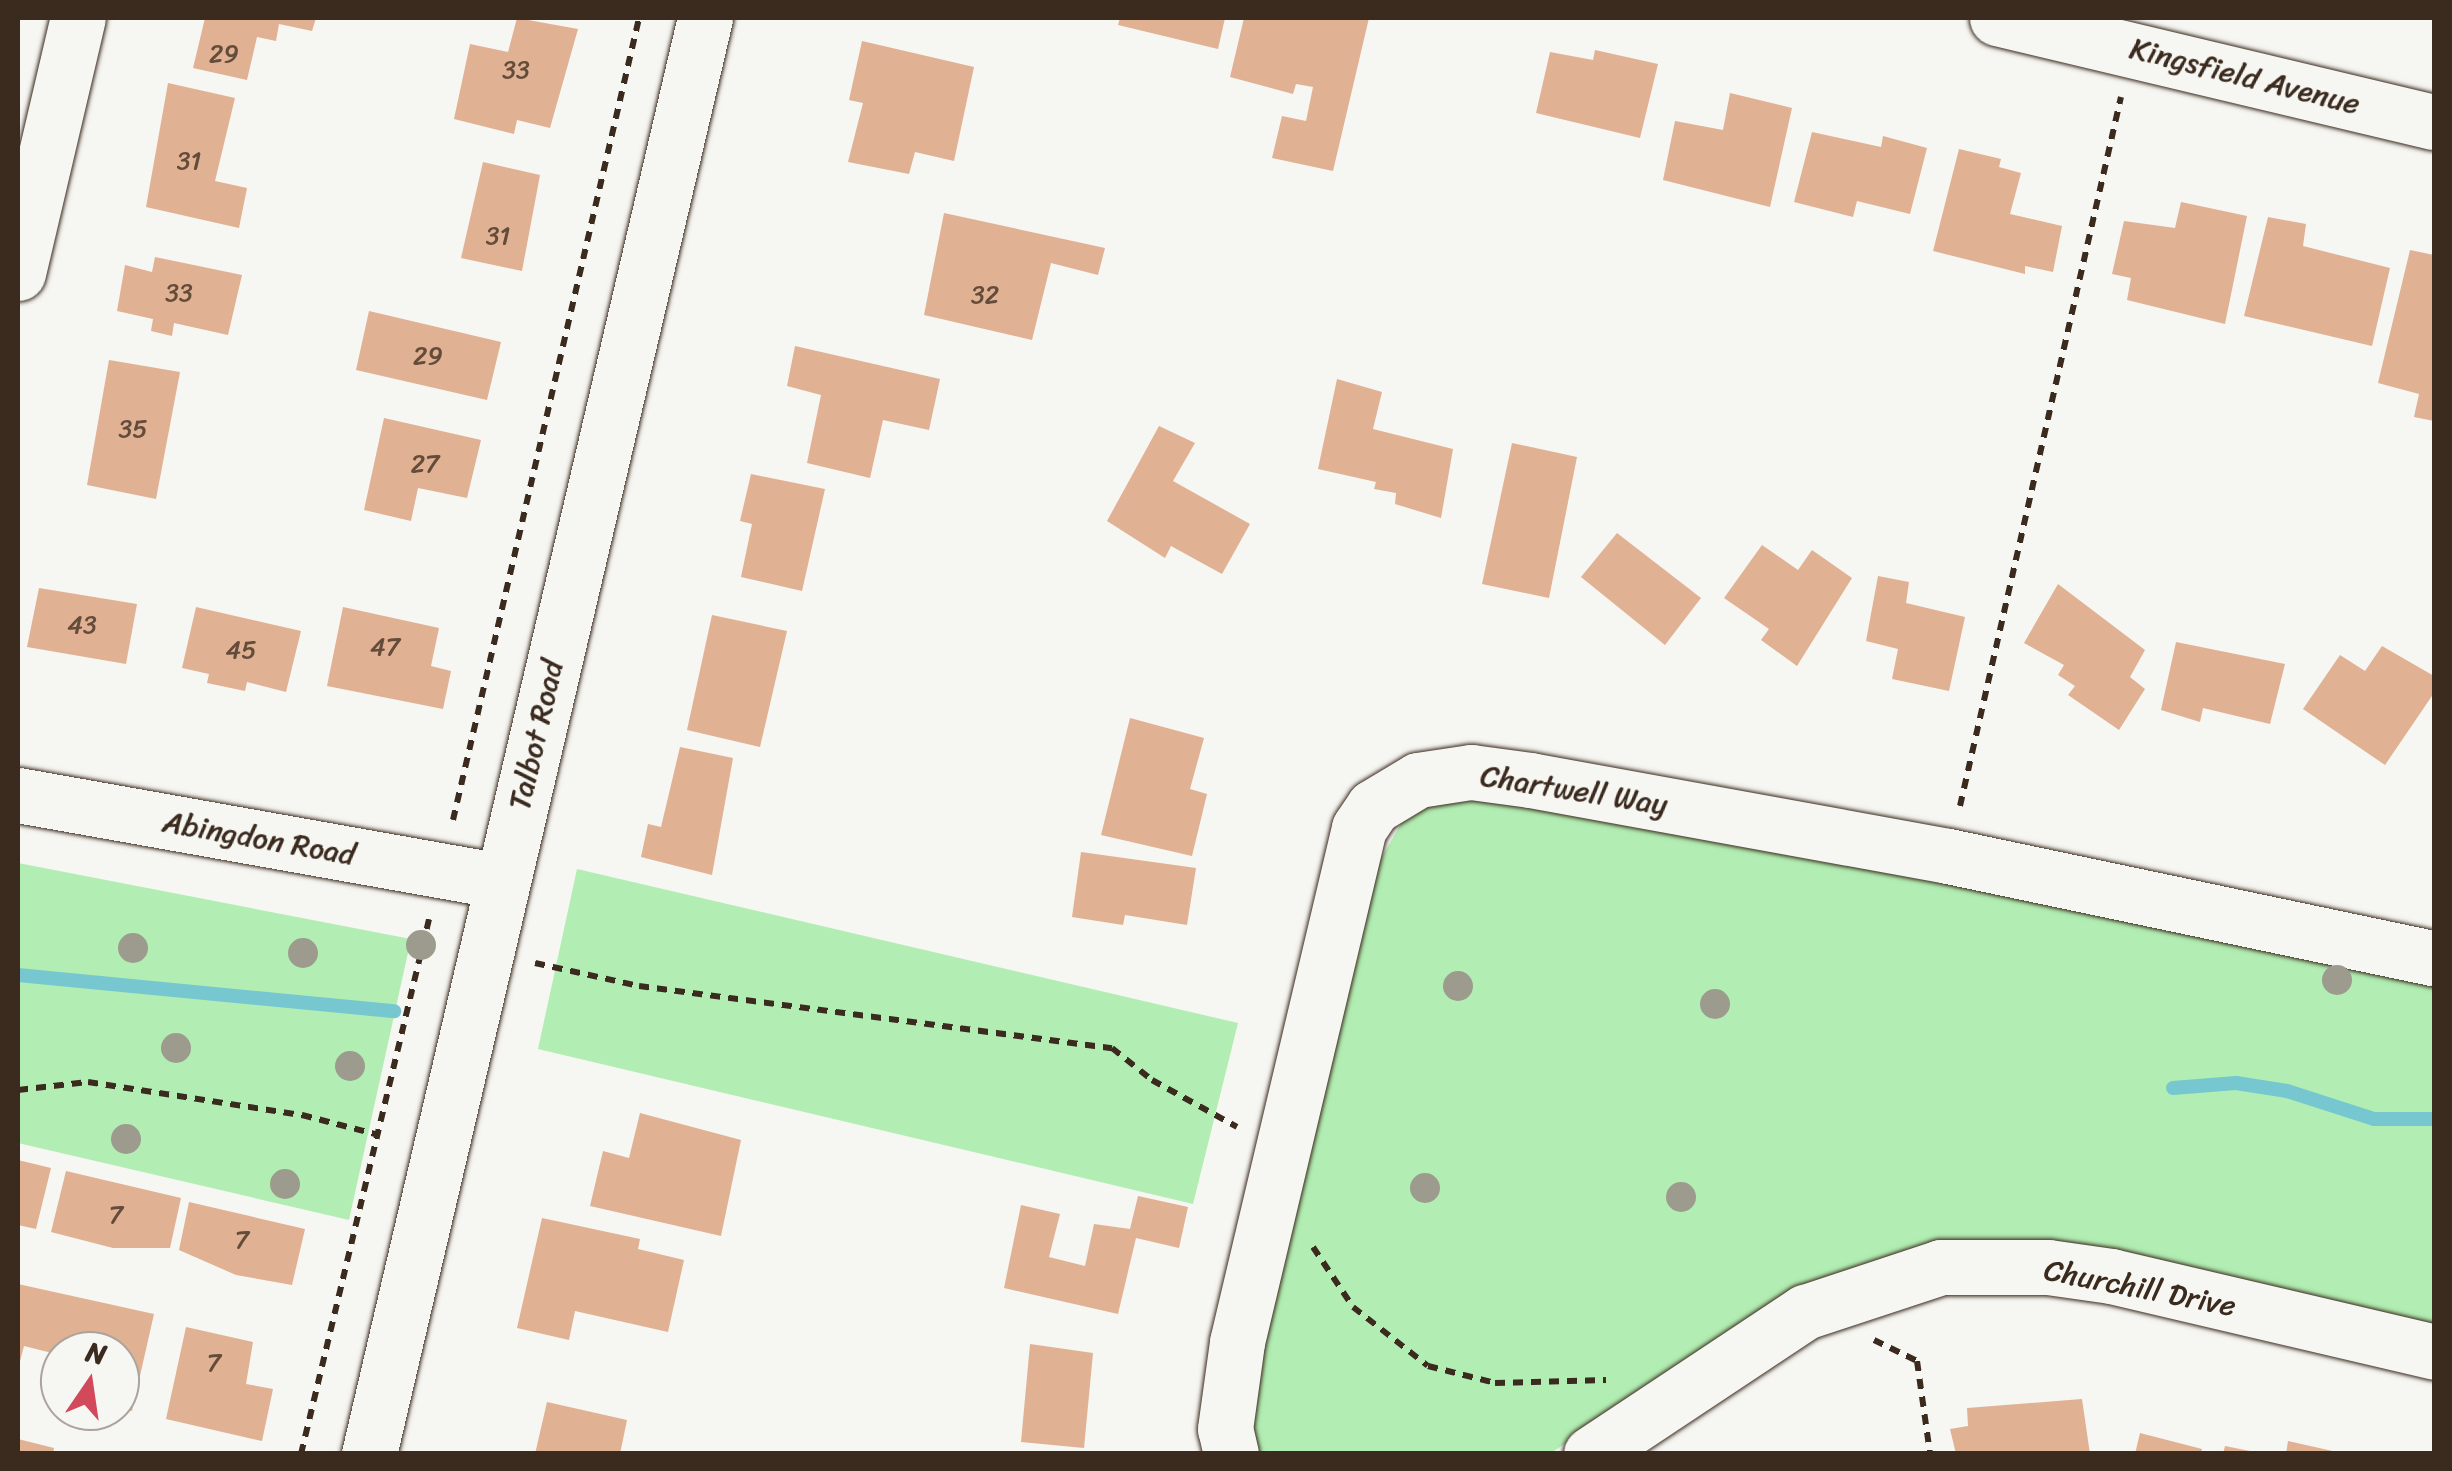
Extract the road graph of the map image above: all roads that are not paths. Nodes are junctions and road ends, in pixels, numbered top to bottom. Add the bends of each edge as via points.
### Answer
1 (78, 18) edge
2 (705, 18) edge
3 (1998, 18) edge
4 (2434, 122) edge
5 (18, 273) edge
6 (18, 795) edge
7 (501, 881) junction
8 (2434, 958) edge
9 (2434, 1352) edge
10 (369, 1454) edge
11 (1230, 1454) edge
12 (1590, 1454) edge

1 - 5 street
2 - 7 street, Talbot Road
3 - 4 street, Kingsfield Avenue
6 - 7 street, Abingdon Road
7 - 10 street, Talbot Road
8 - 11 street, Chartwell Way via 1948,856 1471,772 1418,780 1373,807 1360,828 1237,1342 1225,1428
9 - 12 street, Churchill Drive via 2111,1276 2048,1267 1941,1268 1806,1312

